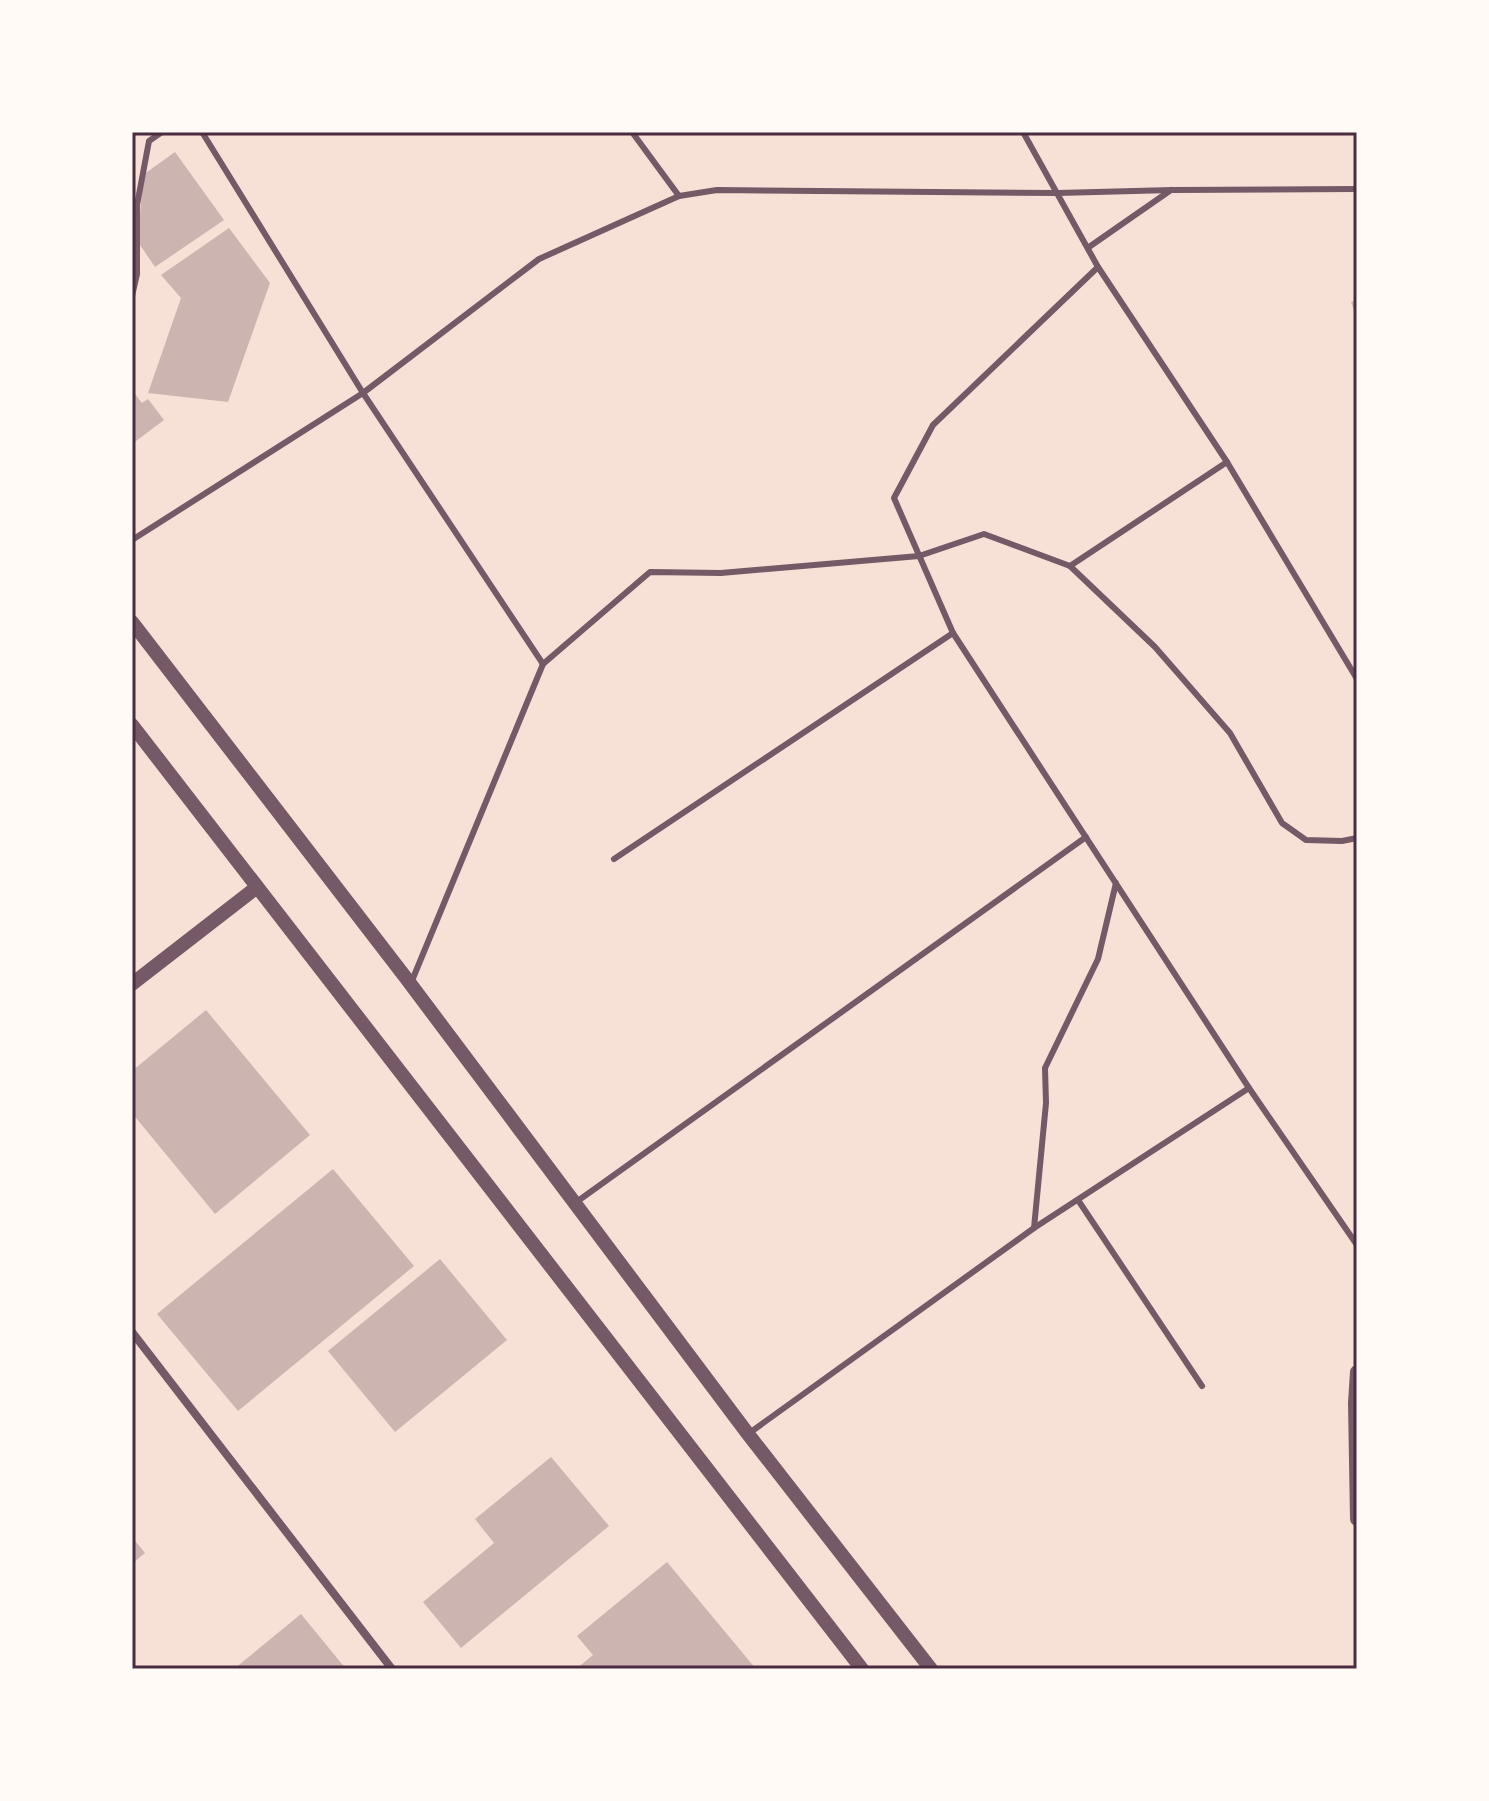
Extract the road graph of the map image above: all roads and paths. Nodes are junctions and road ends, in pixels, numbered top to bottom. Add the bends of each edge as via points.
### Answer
1 (162, 132) edge
2 (202, 132) edge
3 (632, 132) edge
4 (1023, 132) edge
5 (1357, 189) edge
6 (1172, 190) junction
7 (1058, 193) junction
8 (679, 196) junction
9 (1089, 247) junction
10 (1098, 267) junction
11 (132, 296) edge
12 (363, 393) junction
13 (1227, 462) junction
14 (132, 540) edge
15 (919, 556) junction
16 (1070, 566) junction
17 (132, 622) edge
18 (953, 633) junction
19 (543, 664) junction
20 (1357, 679) edge
21 (132, 725) edge
22 (1086, 837) junction
23 (1357, 838) edge
24 (614, 859) dead end
25 (1116, 883) junction
26 (257, 887) junction
27 (132, 984) edge
28 (410, 984) junction
29 (1249, 1088) junction
30 (1078, 1200) junction
31 (575, 1204) junction
32 (1034, 1228) junction
33 (1357, 1245) edge
34 (132, 1332) edge
35 (1357, 1372) edge
36 (1202, 1386) dead end
37 (1356, 1403) edge
38 (748, 1434) junction
39 (1357, 1519) edge
40 (392, 1669) edge
41 (862, 1669) edge
42 (931, 1669) edge

1 - 11 lane via 149,141 137,205
2 - 12 lane
3 - 8 lane
4 - 7 lane
5 - 6 lane
6 - 7 lane
6 - 9 lane
7 - 8 lane via 717,190
7 - 9 lane
8 - 12 lane via 539,259
9 - 10 lane
10 - 13 lane
10 - 15 lane via 933,425 894,498
12 - 14 lane
12 - 19 lane
13 - 16 lane
13 - 20 lane
15 - 16 lane via 984,534
15 - 18 lane
15 - 19 lane via 721,573 650,572
16 - 23 lane via 1155,647 1230,733 1282,823 1306,840
17 - 28 street
18 - 22 lane
18 - 24 lane
19 - 28 lane
21 - 26 street
22 - 25 lane
22 - 31 lane
25 - 29 lane
25 - 32 lane via 1098,959 1045,1068
26 - 27 street
26 - 41 street
28 - 31 street
29 - 30 lane
29 - 33 lane
30 - 32 lane
30 - 36 lane
31 - 38 street
32 - 38 lane
34 - 40 street
35 - 37 street
37 - 39 street
38 - 42 street

